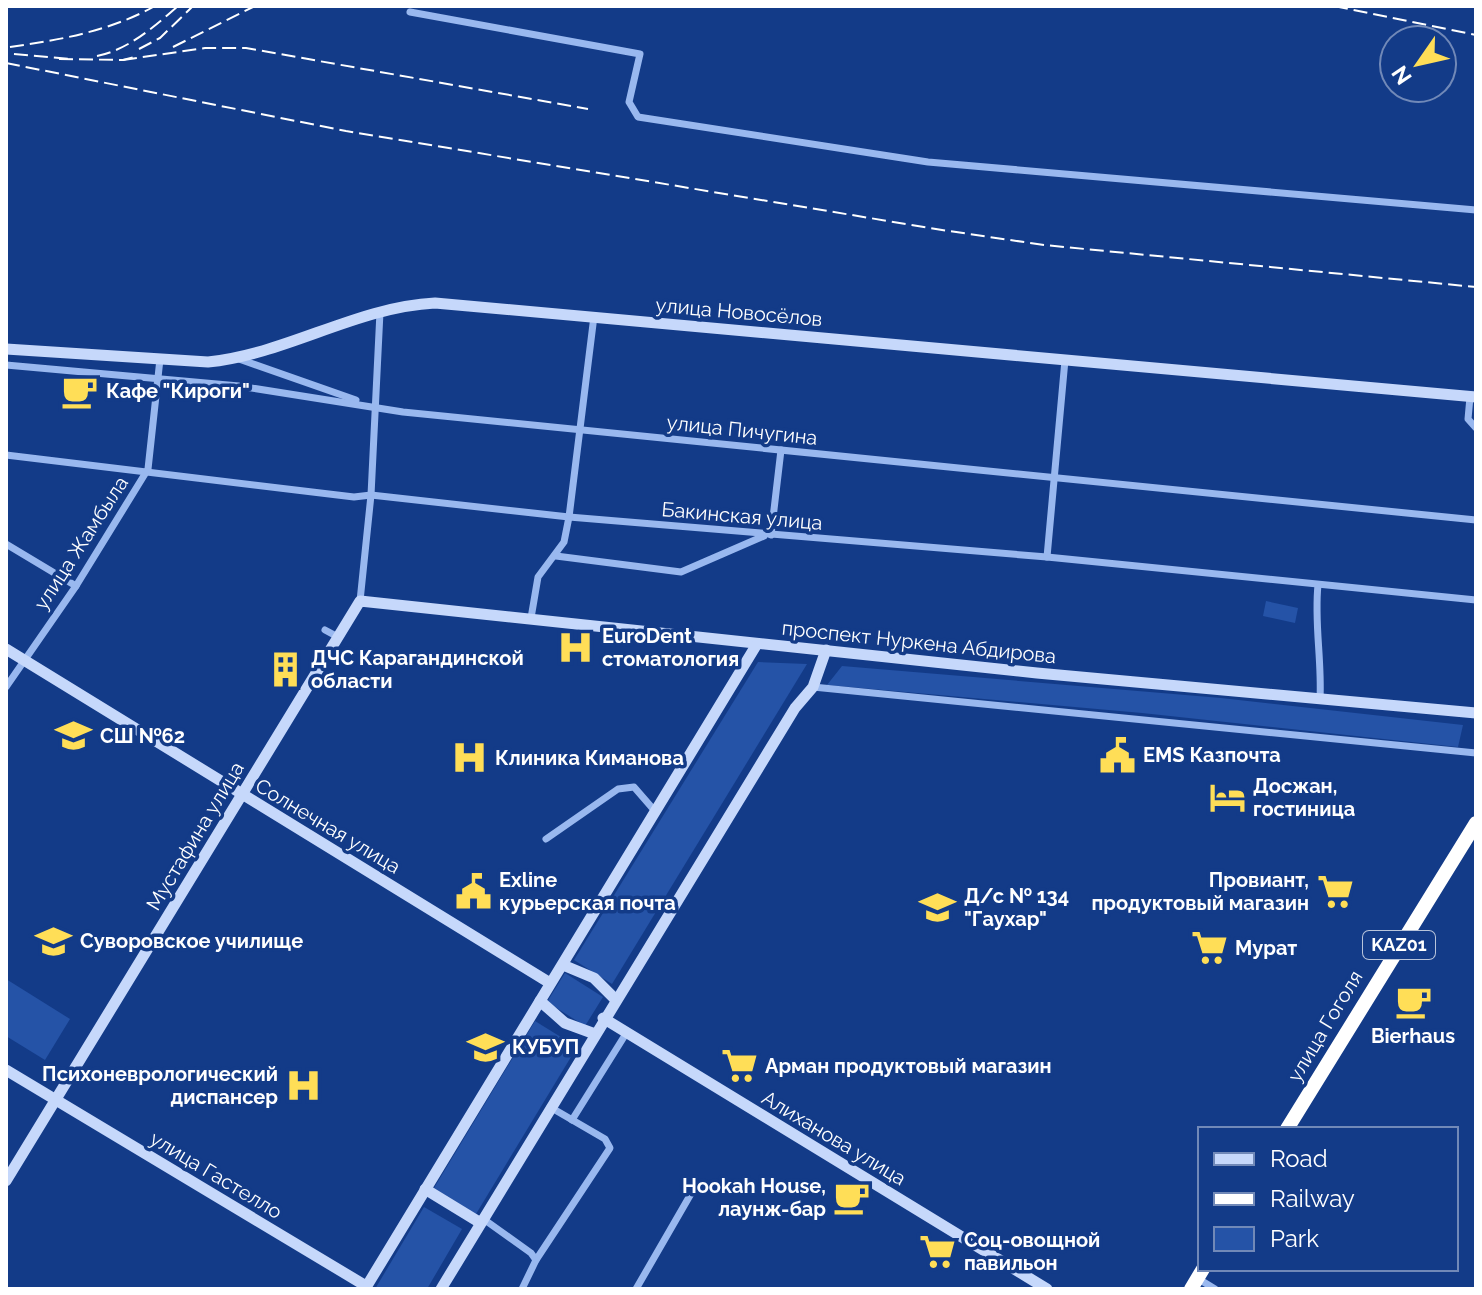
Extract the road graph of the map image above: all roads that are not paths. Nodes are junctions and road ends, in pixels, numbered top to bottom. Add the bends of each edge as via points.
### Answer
1 (410, 12) dead end
2 (1476, 210) edge
3 (380, 312) junction
4 (594, 316) junction
5 (6, 349) edge
6 (160, 359) junction
7 (239, 359) junction
8 (1065, 360) junction
9 (6, 365) edge
10 (157, 377) junction
11 (1473, 397) edge
12 (373, 407) junction
13 (1476, 428) edge
14 (578, 429) junction
15 (781, 450) junction
16 (6, 455) edge
17 (148, 469) junction
18 (1057, 476) junction
19 (371, 495) junction
20 (569, 517) junction
21 (1476, 520) edge
22 (769, 535) junction
23 (6, 544) edge
24 (556, 556) junction
25 (1047, 557) junction
26 (1318, 585) junction
27 (76, 586) junction
28 (1476, 600) edge
29 (360, 601) junction
30 (531, 618) junction
31 (325, 630) dead end
32 (338, 637) junction
33 (757, 644) junction
34 (6, 649) edge
35 (826, 650) junction
36 (23, 660) junction
37 (6, 687) edge
38 (813, 687) junction
39 (1320, 699) junction
40 (1476, 713) edge
41 (1476, 753) edge
42 (241, 794) junction
43 (654, 810) junction
44 (1476, 823) edge
45 (546, 839) dead end
46 (563, 965) junction
47 (550, 983) junction
48 (615, 999) junction
49 (540, 1001) junction
50 (603, 1018) junction
51 (627, 1032) junction
52 (595, 1034) junction
53 (6, 1070) edge
54 (57, 1100) junction
55 (550, 1107) junction
56 (572, 1120) junction
57 (1288, 1127) edge
58 (6, 1181) edge
59 (425, 1189) junction
60 (692, 1192) dead end
61 (480, 1220) junction
62 (536, 1260) junction
63 (1197, 1279) edge
64 (366, 1288) edge
65 (441, 1289) edge
66 (522, 1289) edge
67 (636, 1289) edge
68 (1047, 1289) edge
69 (1215, 1289) edge

1 - 2 street via 640,54 629,102 638,117 928,162
3 - 4 main road, улица Новосёлов via 435,303
3 - 7 main road, улица Новосёлов
3 - 12 street, Мустафина улица
4 - 8 main road, улица Новосёлов
4 - 14 street
5 - 6 main road, улица Новосёлов
6 - 7 main road, улица Новосёлов
6 - 10 street, улица Жамбыла
7 - 12 street
8 - 11 main road, улица Новосёлов
8 - 18 street
9 - 10 street, улица Пичугина
10 - 12 street, улица Пичугина
10 - 17 street, улица Жамбыла
11 - 13 street via 1468,419
12 - 14 street, улица Пичугина
12 - 19 street, Мустафина улица
14 - 15 street, улица Пичугина
14 - 20 street
15 - 18 street, улица Пичугина
15 - 22 street
16 - 17 street, Бакинская улица
17 - 19 street, Бакинская улица
17 - 27 street, улица Жамбыла
18 - 21 street, улица Пичугина
18 - 25 street
19 - 20 street, Бакинская улица
19 - 29 street, Мустафина улица
20 - 22 street, Бакинская улица
20 - 24 street
22 - 24 street via 681,572
22 - 25 street, Бакинская улица
23 - 27 street
24 - 30 street via 538,577
25 - 26 street, Бакинская улица
26 - 28 street, Бакинская улица
26 - 39 street
27 - 36 street, улица Жамбыла
29 - 30 main road, проспект Нуркена Абдирова
29 - 32 main road, Мустафина улица
30 - 33 main road, проспект Нуркена Абдирова
31 - 32 street
32 - 42 main road, Мустафина улица
33 - 35 main road, проспект Нуркена Абдирова
33 - 43 main road
34 - 36 main road, Солнечная улица
35 - 38 main road
35 - 39 main road, проспект Нуркена Абдирова
36 - 37 street, улица Жамбыла
36 - 42 main road, Солнечная улица
38 - 41 street
38 - 48 main road
39 - 40 main road, проспект Нуркена Абдирова
42 - 47 main road, Солнечная улица
42 - 54 main road, Мустафина улица
43 - 45 street via 634,787 618,789
43 - 46 main road
44 - 57 highway, улица Гоголя / KАZ01
46 - 47 main road
46 - 48 main road via 594,978
47 - 49 main road
48 - 50 main road
49 - 52 main road via 565,1023
49 - 59 main road
50 - 51 main road, Алиханова улица
50 - 52 main road
51 - 56 street
51 - 68 main road, Алиханова улица
52 - 55 main road
53 - 54 main road, улица Гастелло
54 - 58 main road, Мустафина улица
54 - 64 main road, улица Гастелло
55 - 56 street
55 - 61 main road
56 - 62 street via 605,1139 610,1148
59 - 61 main road
59 - 64 main road
60 - 67 street
61 - 62 street
61 - 65 main road
62 - 66 street
63 - 69 street

